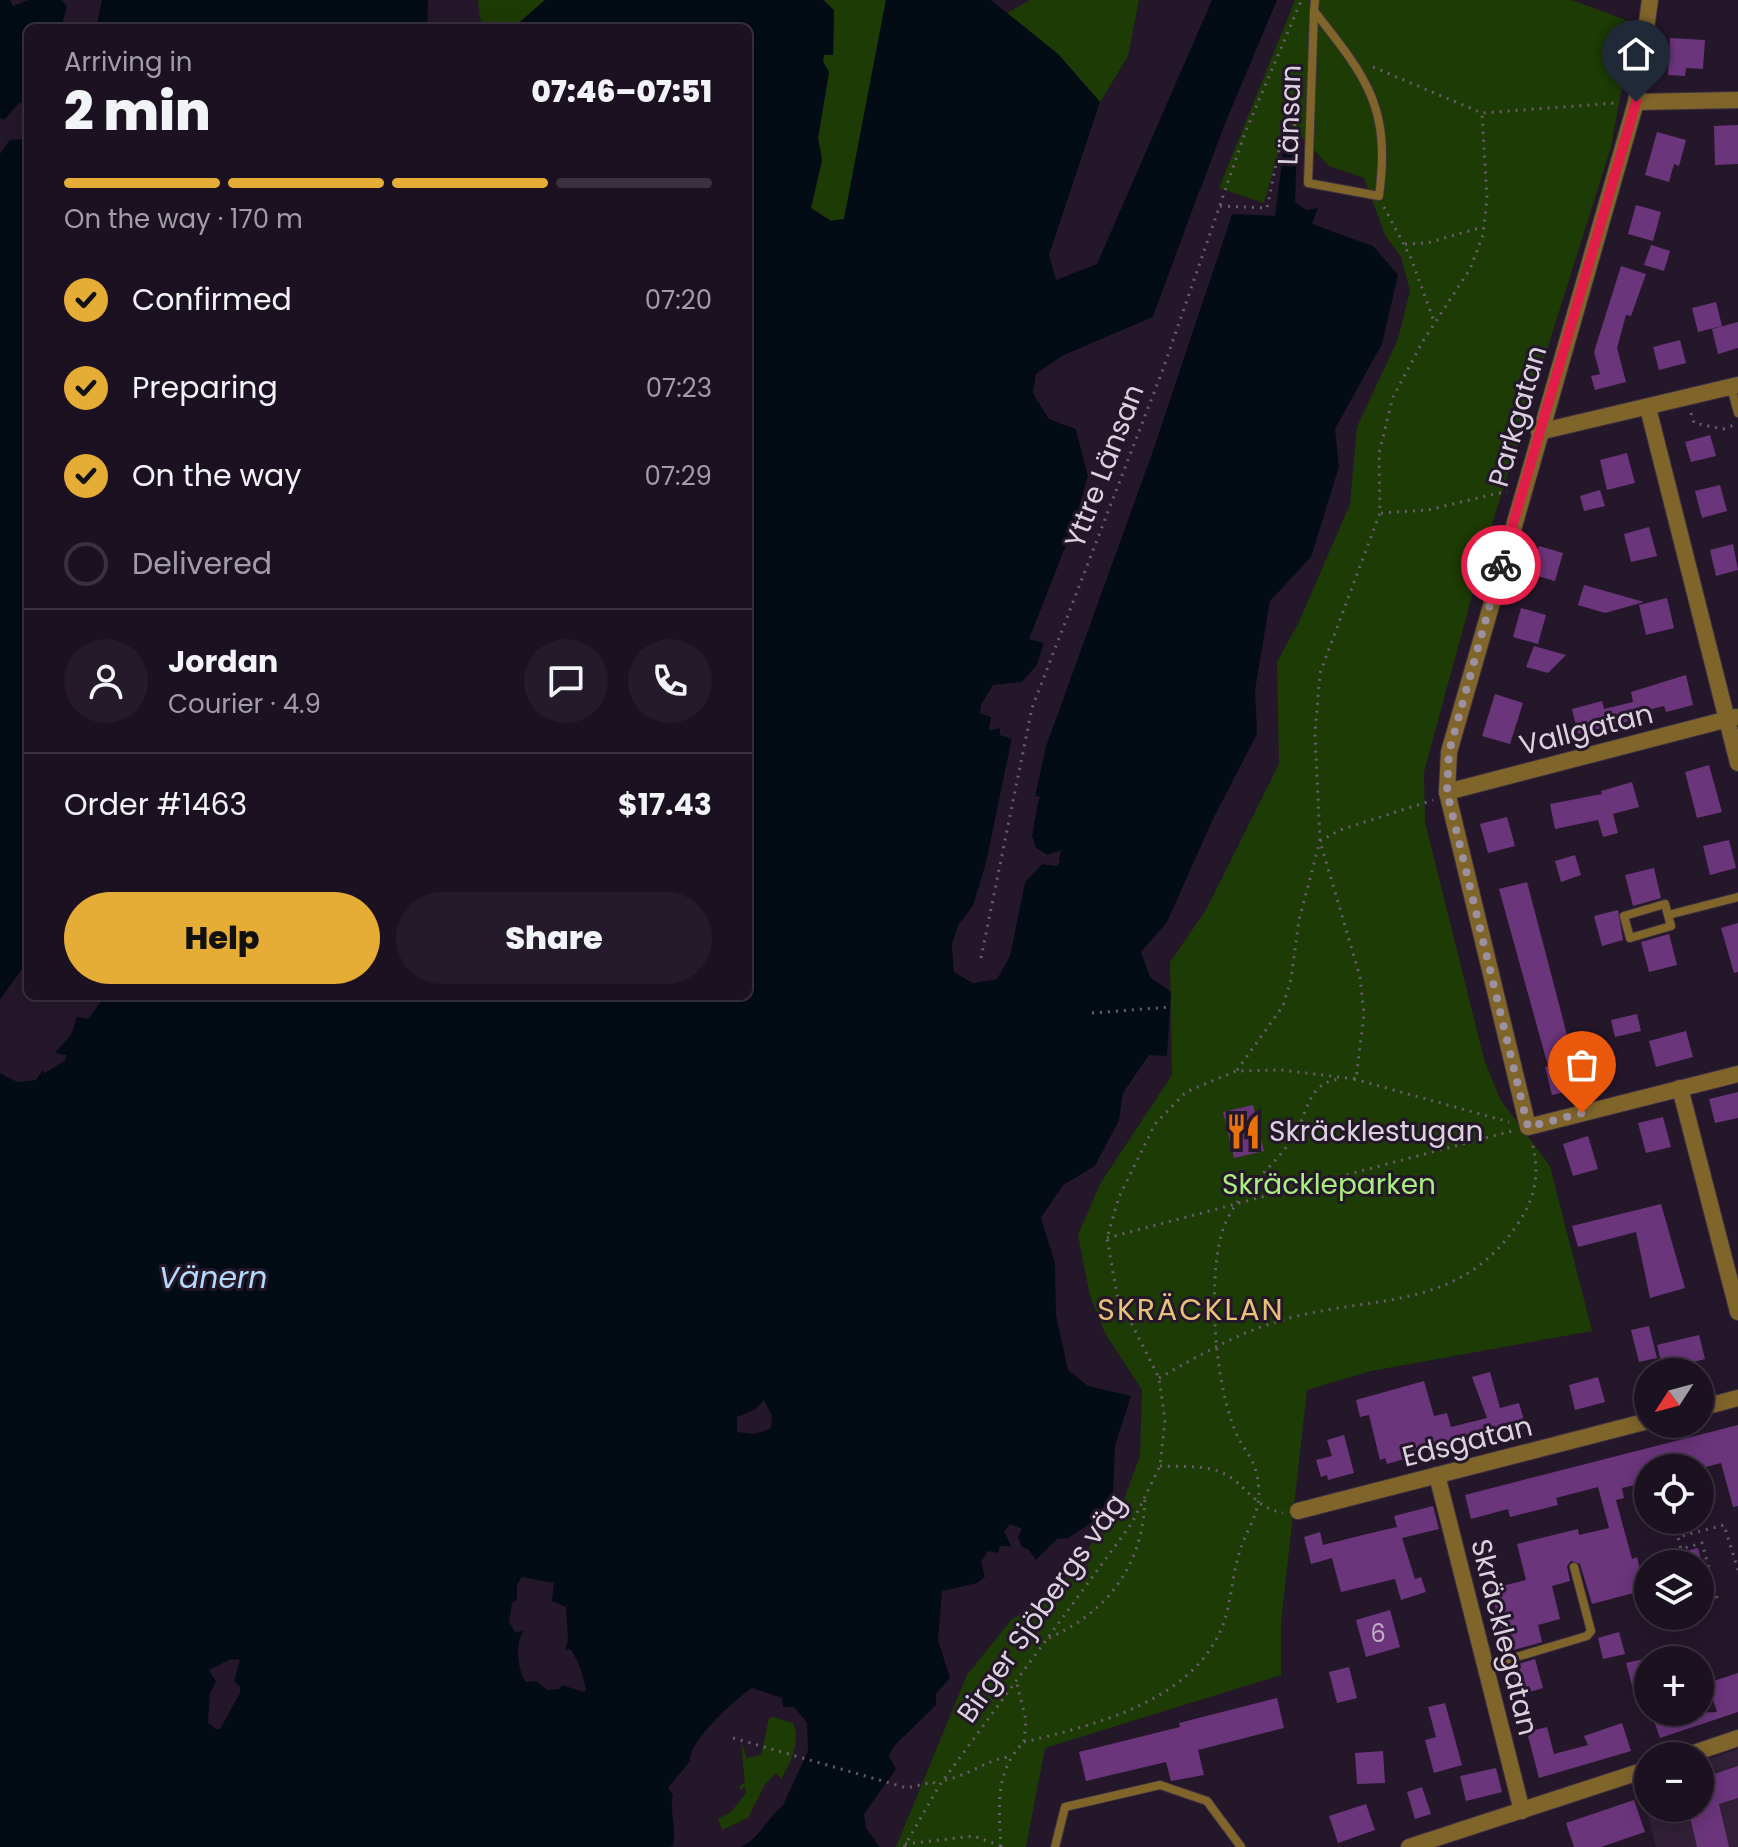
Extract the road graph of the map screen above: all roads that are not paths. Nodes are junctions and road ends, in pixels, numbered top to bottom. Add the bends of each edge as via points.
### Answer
1 (1315, 0) edge
2 (1650, 0) edge
3 (1314, 11) junction
4 (1738, 100) edge
5 (1636, 102) junction
6 (1735, 386) edge
7 (1648, 408) junction
8 (1738, 413) edge
9 (1539, 432) junction
10 (1733, 718) edge
11 (1738, 763) edge
12 (1447, 792) junction
13 (1738, 897) edge
14 (1668, 915) junction
15 (1738, 1074) edge
16 (1680, 1088) junction
17 (1738, 1312) edge
18 (1738, 1398) edge
19 (1714, 1404) edge
20 (1634, 1425) edge
21 (1437, 1475) junction
22 (1298, 1511) road end
23 (1574, 1567) dead end
24 (1486, 1666) junction
25 (1738, 1738) edge
26 (1714, 1746) edge
27 (1634, 1774) edge
28 (1522, 1811) junction
29 (1055, 1847) edge
30 (1241, 1847) edge
31 (1409, 1847) edge

1 - 3 lane, Länsan
2 - 5 street, Parkgatan
3 - 3 lane, Länsan via 1308,183 1379,196 1385,153 1377,106 1351,58
4 - 5 street
5 - 9 street, Parkgatan
6 - 7 street
6 - 8 lane
7 - 9 street
7 - 10 street
9 - 12 street, Parkgatan via 1449,752
10 - 11 street
10 - 12 street, Vallgatan
12 - 16 street, Parkgatan via 1528,1127
13 - 14 lane
14 - 14 lane via 1671,926 1630,938 1624,916 1665,904
15 - 16 street
16 - 17 street
18 - 19 street
20 - 21 street, Edsgatan
21 - 22 street, Edsgatan
21 - 24 street, Skräcklegatan
23 - 24 lane via 1591,1631
24 - 28 street, Skräcklegatan
25 - 26 street
27 - 28 street
28 - 31 street
29 - 30 lane via 1065,1807 1160,1785 1207,1801

